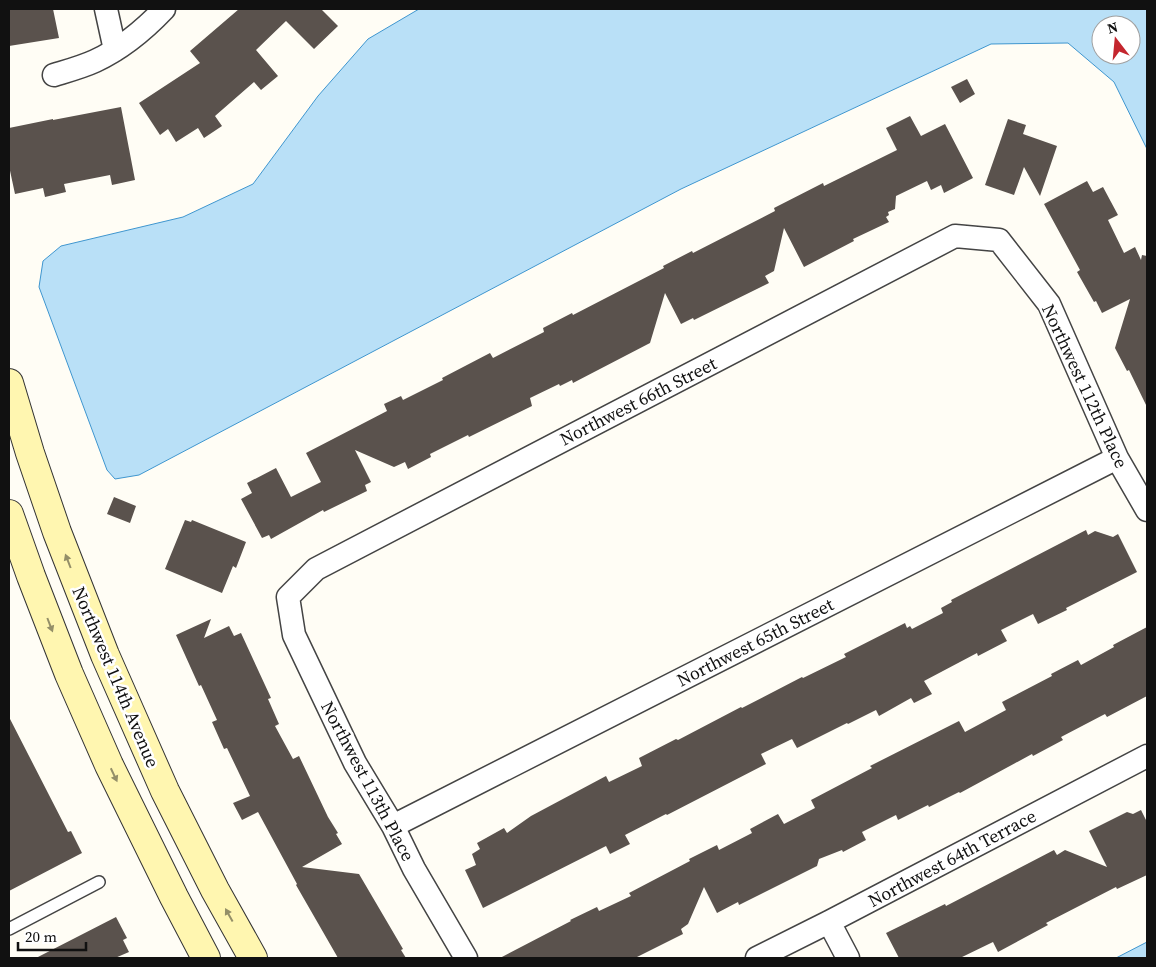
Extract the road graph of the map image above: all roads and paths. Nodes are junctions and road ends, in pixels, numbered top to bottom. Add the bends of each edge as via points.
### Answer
1 (106, 9) edge
2 (164, 9) edge
3 (115, 50) junction
4 (54, 75) dead end
5 (999, 240) joint
6 (9, 383) edge
7 (1117, 458) junction
8 (1147, 510) edge
9 (9, 514) edge
10 (288, 596) joint
11 (1147, 756) edge
12 (393, 826) junction
13 (99, 882) dead end
14 (829, 922) junction
15 (9, 929) edge
16 (206, 958) edge
17 (253, 958) edge
18 (466, 958) edge
19 (757, 958) edge
20 (848, 958) edge

1 - 3 street
2 - 3 street via 148,26
3 - 4 street via 96,61
5 - 7 street, Northwest 112th Place via 1049,304
5 - 10 street, Northwest 66th Street via 955,236 316,569
17 -> 6 street, Northwest 114th Avenue via 165,791 109,664 57,532
7 - 8 street, Northwest 112th Place
7 - 12 street, Northwest 65th Street
9 -> 16 street via 30,576 101,747
10 - 12 street, Northwest 113th Place via 294,635 355,763
11 - 14 street, Northwest 64th Terrace
12 - 18 street, Northwest 113th Place
13 - 15 lane
14 - 19 street, Northwest 64th Terrace
14 - 20 street

